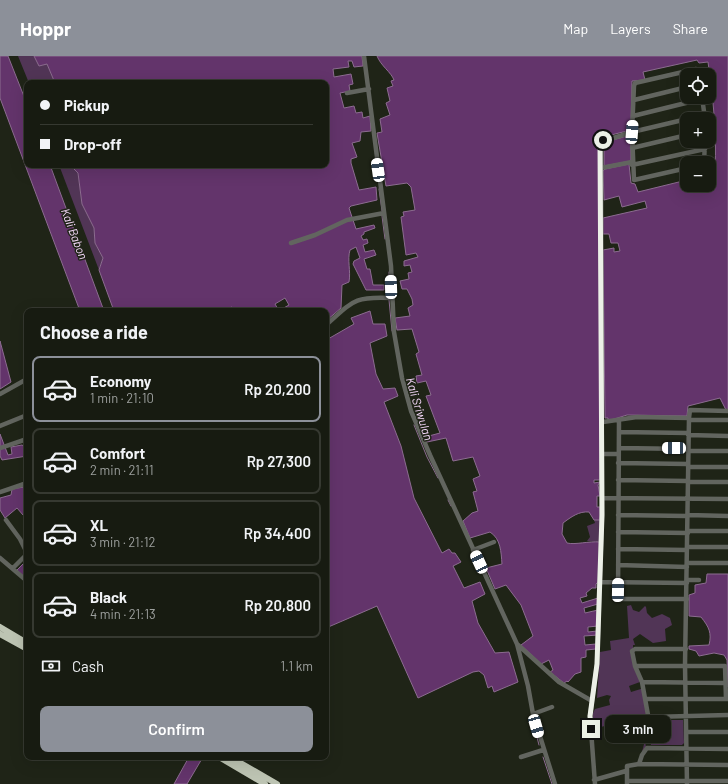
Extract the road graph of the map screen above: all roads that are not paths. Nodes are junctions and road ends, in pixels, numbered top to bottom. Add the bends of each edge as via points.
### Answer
1 (364, 56) edge
2 (680, 73) edge
3 (369, 89) junction
4 (680, 89) edge
5 (347, 93) dead end
6 (634, 100) junction
7 (680, 104) edge
8 (633, 116) junction
9 (680, 121) edge
10 (632, 132) junction
11 (680, 137) edge
12 (632, 148) junction
13 (705, 149) joint
14 (704, 156) edge
15 (632, 164) junction
16 (600, 168) junction
17 (680, 170) edge
18 (384, 213) junction
19 (291, 243) dead end
20 (392, 298) junction
21 (329, 322) edge
22 (24, 381) edge
23 (0, 394) edge
24 (728, 411) edge
25 (24, 416) edge
26 (689, 419) junction
27 (619, 420) junction
28 (728, 420) edge
29 (602, 422) junction
30 (0, 426) edge
31 (619, 432) junction
32 (688, 434) junction
33 (728, 436) edge
34 (24, 441) edge
35 (3, 448) edge
36 (618, 448) junction
37 (688, 450) junction
38 (728, 451) edge
39 (602, 454) junction
40 (618, 454) junction
41 (618, 464) junction
42 (688, 465) junction
43 (728, 467) edge
44 (618, 480) junction
45 (688, 481) junction
46 (728, 482) edge
47 (24, 484) edge
48 (0, 492) edge
49 (602, 498) junction
50 (618, 498) junction
51 (688, 498) junction
52 (728, 499) edge
53 (618, 515) junction
54 (687, 516) junction
55 (728, 516) edge
56 (6, 520) dead end
57 (728, 531) edge
58 (618, 532) junction
59 (688, 532) junction
60 (494, 542) dead end
61 (24, 547) edge
62 (728, 547) edge
63 (688, 548) junction
64 (618, 549) junction
65 (473, 550) junction
66 (24, 556) edge
67 (0, 559) edge
68 (728, 563) edge
69 (618, 565) junction
70 (687, 565) junction
71 (12, 568) junction
72 (24, 578) edge
73 (699, 580) dead end
74 (687, 581) junction
75 (600, 582) junction
76 (618, 582) junction
77 (687, 599) junction
78 (0, 627) edge
79 (0, 634) edge
80 (24, 641) edge
81 (517, 644) junction
82 (24, 647) edge
83 (686, 649) junction
84 (685, 665) junction
85 (635, 666) junction
86 (642, 682) junction
87 (686, 682) junction
88 (726, 682) junction
89 (645, 699) junction
90 (686, 699) junction
91 (727, 699) edge
92 (592, 701) junction
93 (552, 707) dead end
94 (533, 714) junction
95 (686, 715) junction
96 (728, 715) edge
97 (686, 732) junction
98 (728, 732) edge
99 (686, 748) junction
100 (728, 748) edge
101 (543, 750) junction
102 (521, 757) dead end
103 (224, 760) edge
104 (235, 760) edge
105 (639, 764) junction
106 (687, 765) junction
107 (728, 765) edge
108 (626, 771) junction
109 (596, 781) edge
110 (728, 781) edge
111 (627, 782) edge
112 (687, 783) edge
113 (265, 784) edge
114 (277, 784) edge
115 (555, 784) edge

1 - 3 street
2 - 6 street via 635,83
3 - 5 street
3 - 18 street
4 - 6 street
6 - 8 street
7 - 8 street
8 - 10 street
9 - 10 street
10 - 12 street
10 - 16 street via 602,140
11 - 12 street
12 - 15 street
13 - 14 street
13 - 15 street
15 - 16 street
15 - 17 street via 635,180
16 - 29 street
18 - 19 street via 347,220
18 - 20 street
20 - 21 street via 362,298
20 - 65 street via 394,332 402,378 412,411
22 - 23 street
24 - 26 street via 690,410
25 - 30 street
26 - 27 street via 637,417
26 - 28 street
26 - 32 street
27 - 29 street
27 - 31 street
29 - 39 street
31 - 32 street
31 - 36 street
32 - 33 street
32 - 37 street
34 - 35 street
36 - 37 street
36 - 40 street
37 - 38 street
37 - 42 street
39 - 40 street
39 - 49 street
40 - 41 street
41 - 42 street
41 - 44 street
42 - 43 street
42 - 45 street
44 - 45 street
44 - 50 street
45 - 46 street
45 - 51 street
47 - 48 street
49 - 50 street
49 - 75 street
50 - 51 street
50 - 53 street
51 - 52 street
51 - 54 street
53 - 54 street
53 - 58 street
54 - 55 street
54 - 59 street
56 - 61 street
57 - 59 street
58 - 59 street
58 - 64 street
59 - 63 street
60 - 65 street
62 - 63 street
63 - 64 street
63 - 70 street
64 - 69 street
65 - 81 street
66 - 71 street
67 - 71 street
68 - 70 street
69 - 70 street
69 - 76 street
70 - 74 street
71 - 72 street
73 - 74 street
74 - 76 street
74 - 77 street
75 - 76 street
75 - 92 street via 597,664
76 - 77 street via 618,599
77 - 83 street
78 - 80 highway
79 - 82 highway
81 - 92 street via 559,682
81 - 94 street
83 - 84 street
83 - 85 street via 634,649 632,653
84 - 85 street
84 - 87 street
84 - 88 street via 725,666
85 - 86 street
86 - 87 street
86 - 89 street
87 - 88 street
87 - 90 street
88 - 91 street
89 - 90 street
89 - 95 street via 649,717
90 - 91 street
90 - 95 street
92 - 109 street via 591,733
93 - 94 street
94 - 101 street
95 - 96 street
95 - 97 street
97 - 98 street
97 - 99 street
99 - 100 street
99 - 105 street via 647,748
99 - 106 street
101 - 102 street
101 - 115 street
103 - 113 highway
104 - 114 highway
105 - 106 street
105 - 108 street via 628,765
106 - 107 street
106 - 112 street
108 - 109 street
108 - 111 street
110 - 112 street
111 - 112 street

